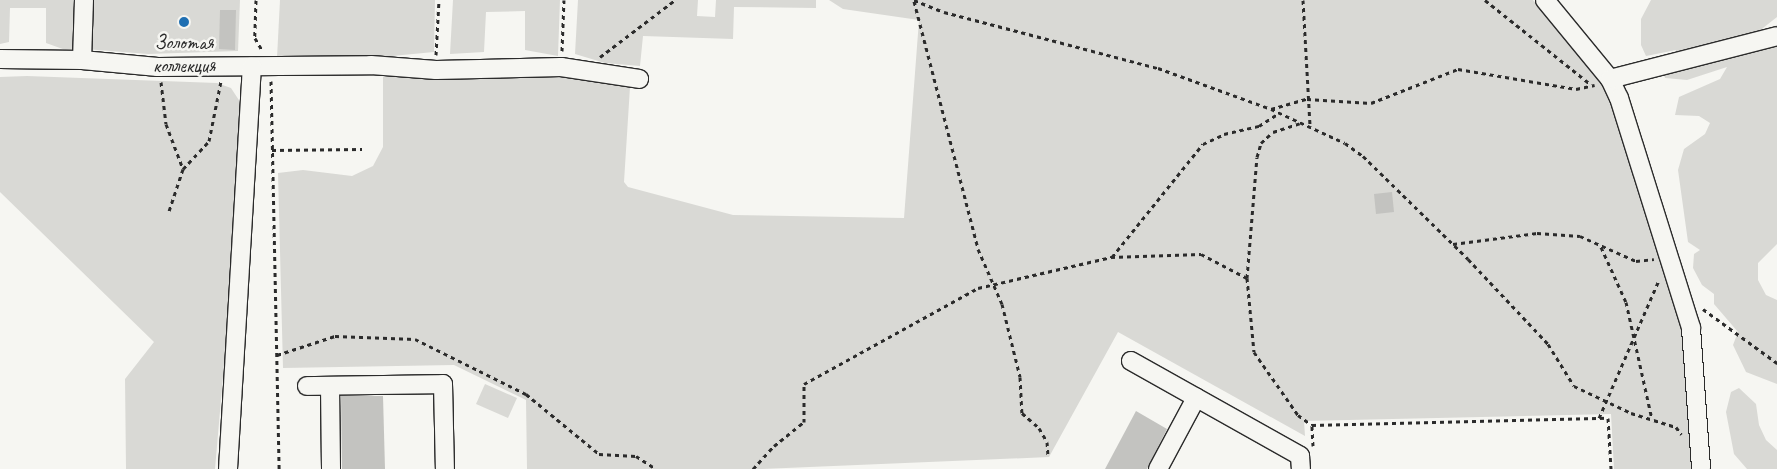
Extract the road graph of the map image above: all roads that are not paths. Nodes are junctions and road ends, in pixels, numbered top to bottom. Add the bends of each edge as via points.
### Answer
1 (84, 0) edge
2 (1545, 0) edge
3 (1777, 36) edge
4 (0, 59) edge
5 (82, 60) junction
6 (252, 67) junction
7 (639, 79) dead end
8 (1602, 83) junction
9 (1131, 361) dead end
10 (307, 386) dead end
11 (330, 386) junction
12 (1196, 398) junction
13 (1701, 466) edge
14 (228, 469) edge
15 (331, 469) edge
16 (445, 469) edge
17 (1158, 469) edge
18 (1301, 469) edge

1 - 5 street
2 - 8 street
3 - 8 street
4 - 5 street
5 - 6 street via 158,67
6 - 7 street via 370,65 436,70 562,67
6 - 14 street
8 - 13 street via 1669,256 1691,328
9 - 12 street
10 - 11 street
11 - 15 street
11 - 16 street via 443,384
12 - 17 street
12 - 18 street via 1300,456

